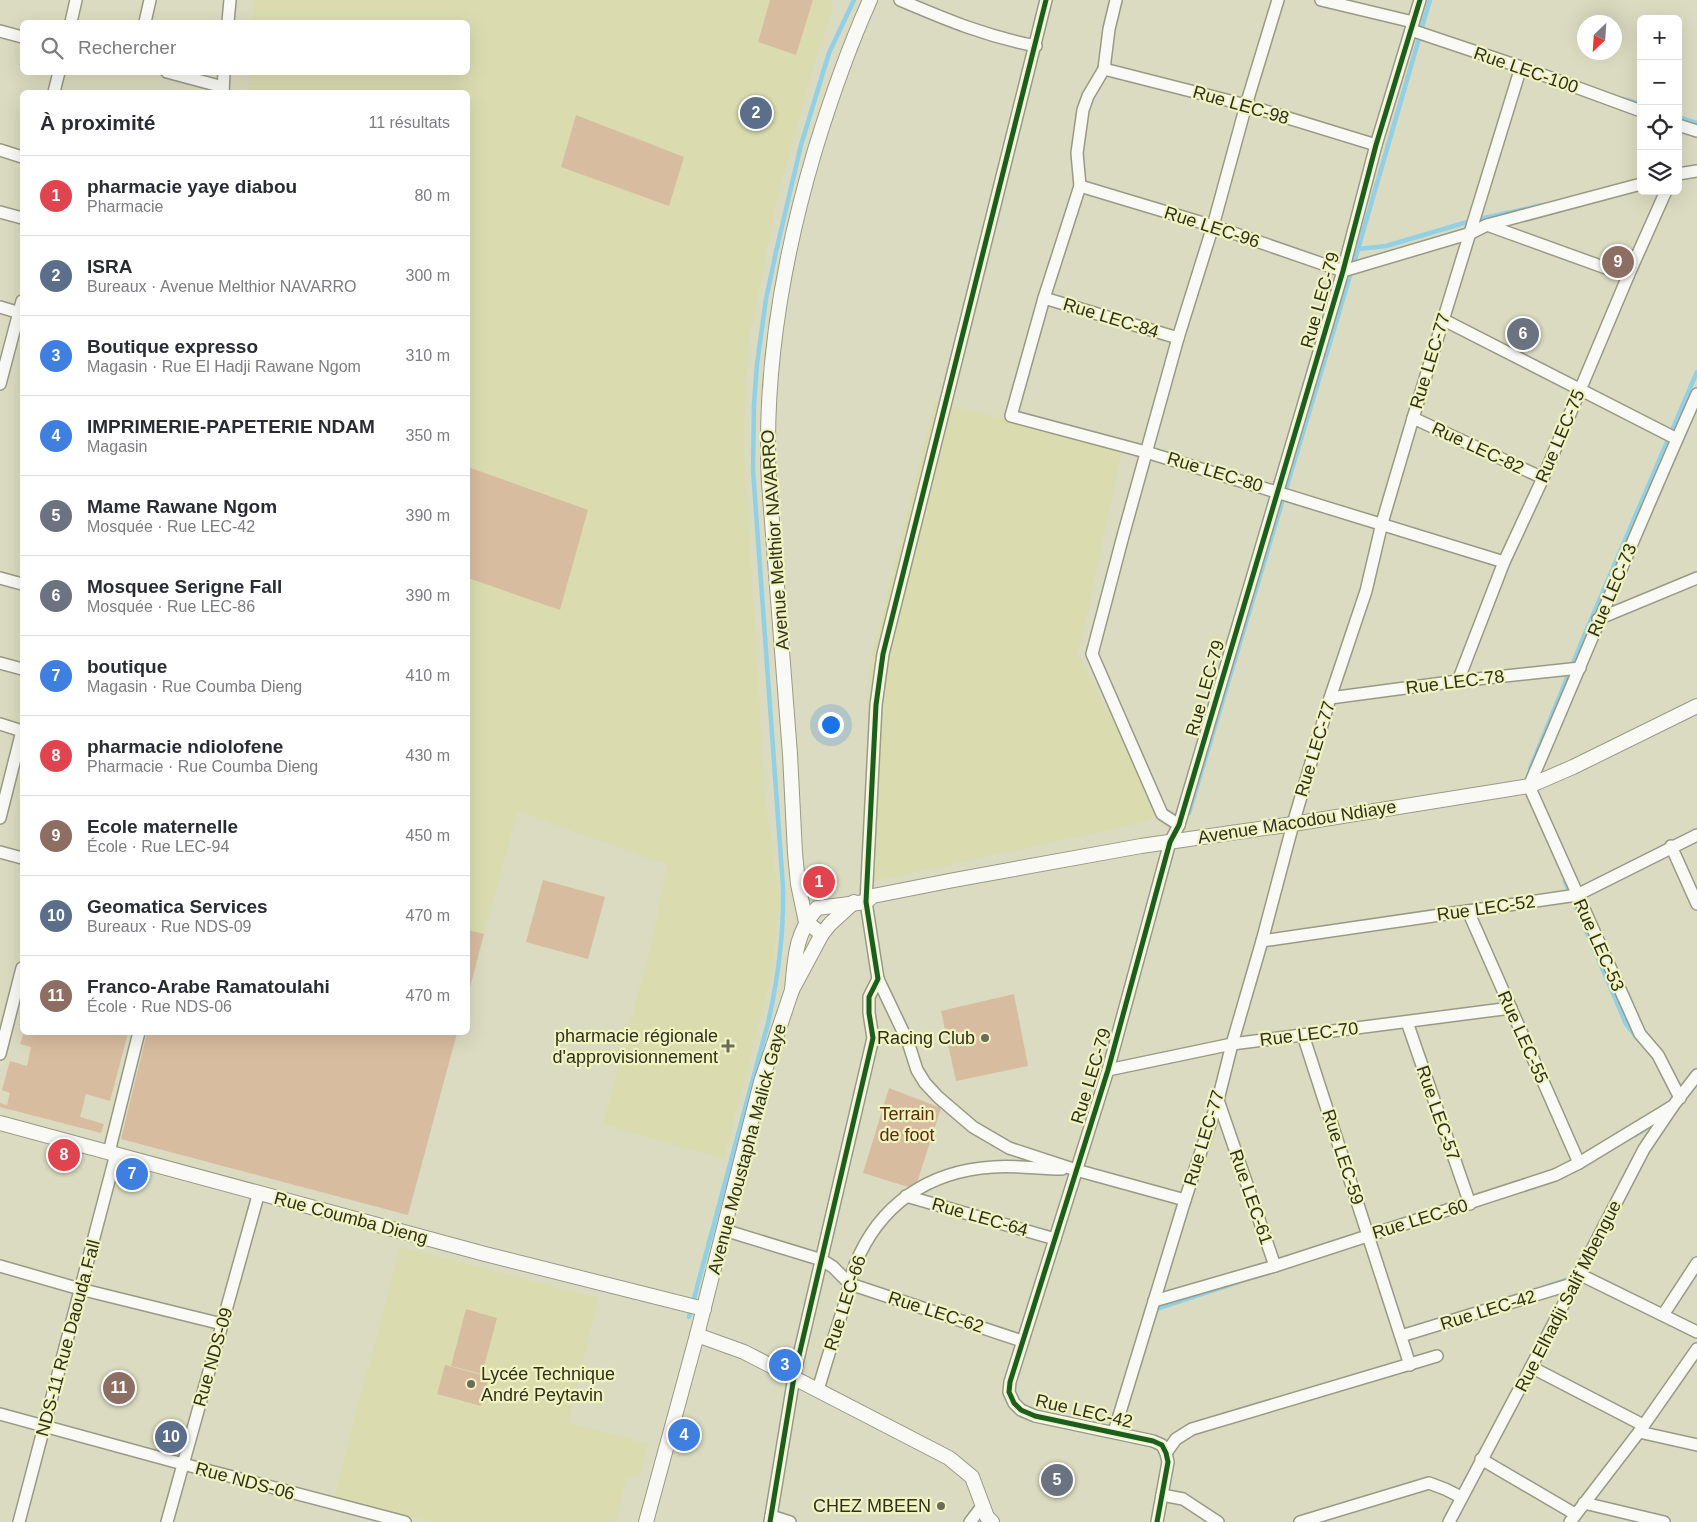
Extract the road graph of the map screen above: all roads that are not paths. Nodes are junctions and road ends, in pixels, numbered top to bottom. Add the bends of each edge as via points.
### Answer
1 (76, 0) edge
2 (150, 0) edge
3 (230, 0) edge
4 (870, 0) edge
5 (900, 0) edge
6 (1046, 0) edge
7 (1116, 0) edge
8 (1278, 0) edge
9 (1321, 0) edge
10 (1420, 0) edge
11 (71, 20) edge
12 (145, 20) edge
13 (228, 20) edge
14 (1412, 26) junction
15 (0, 31) edge
16 (20, 36) edge
17 (1036, 46) junction
18 (1521, 67) junction
19 (1104, 69) junction
20 (58, 75) edge
21 (176, 75) edge
22 (224, 75) edge
23 (54, 90) edge
24 (223, 90) edge
25 (1246, 105) junction
26 (1637, 110) edge
27 (1682, 126) edge
28 (1697, 131) edge
29 (1376, 145) junction
30 (0, 150) edge
31 (20, 156) edge
32 (1697, 171) edge
33 (1682, 173) edge
34 (1637, 185) edge
35 (1080, 186) junction
36 (1664, 195) edge
37 (0, 212) edge
38 (20, 217) edge
39 (1487, 225) junction
40 (1213, 226) junction
41 (1471, 233) junction
42 (1343, 271) junction
43 (1628, 276) junction
44 (1044, 298) junction
45 (0, 307) edge
46 (20, 313) joint
47 (1442, 319) junction
48 (1178, 338) junction
49 (0, 384) edge
50 (1580, 390) junction
51 (1697, 394) edge
52 (1412, 418) junction
53 (1677, 439) junction
54 (1146, 452) junction
55 (1543, 478) junction
56 (1277, 491) junction
57 (1382, 523) junction
58 (1504, 562) junction
59 (0, 578) edge
60 (1697, 578) edge
61 (20, 583) edge
62 (1598, 619) junction
63 (0, 663) edge
64 (20, 668) edge
65 (1580, 668) junction
66 (1458, 681) junction
67 (1330, 698) junction
68 (1697, 706) edge
69 (0, 724) edge
70 (20, 730) edge
71 (20, 739) edge
72 (1529, 786) junction
73 (0, 818) edge
74 (1179, 824) junction
75 (1292, 824) junction
76 (1697, 835) edge
77 (1170, 842) junction
78 (1671, 846) junction
79 (0, 852) edge
80 (20, 857) edge
81 (798, 884) junction
82 (1577, 895) junction
83 (860, 902) junction
84 (1697, 904) edge
85 (817, 908) junction
86 (1468, 911) junction
87 (806, 922) junction
88 (826, 929) junction
89 (1262, 941) junction
90 (20, 976) edge
91 (878, 979) junction
92 (792, 990) junction
93 (0, 1004) edge
94 (12, 1008) junction
95 (1511, 1008) junction
96 (1406, 1022) junction
97 (138, 1035) edge
98 (1303, 1035) junction
99 (1232, 1044) junction
100 (0, 1054) edge
101 (1108, 1070) junction
102 (1697, 1075) edge
103 (1218, 1100) junction
104 (1676, 1102) junction
105 (0, 1123) edge
106 (112, 1153) junction
107 (1579, 1163) junction
108 (1076, 1170) junction
109 (259, 1192) junction
110 (906, 1196) junction
111 (1185, 1200) junction
112 (1470, 1204) junction
113 (724, 1230) junction
114 (1368, 1235) junction
115 (1055, 1239) junction
116 (822, 1260) junction
117 (1697, 1263) edge
118 (0, 1266) edge
119 (1275, 1266) junction
120 (1577, 1278) junction
121 (850, 1284) junction
122 (80, 1289) junction
123 (1154, 1301) junction
124 (704, 1309) junction
125 (1663, 1315) junction
126 (222, 1324) junction
127 (1697, 1332) edge
128 (697, 1335) junction
129 (1401, 1336) junction
130 (1022, 1341) junction
131 (1697, 1349) edge
132 (1437, 1356) dead end
133 (1410, 1365) junction
134 (1531, 1368) junction
135 (794, 1377) junction
136 (1010, 1382) joint
137 (818, 1390) junction
138 (0, 1414) edge
139 (44, 1426) junction
140 (1641, 1429) junction
141 (1114, 1432) junction
142 (1697, 1445) edge
143 (1166, 1453) junction
144 (1481, 1459) junction
145 (183, 1464) junction
146 (1162, 1495) junction
147 (1461, 1498) junction
148 (1584, 1503) junction
149 (984, 1505) junction
150 (1573, 1518) edge
151 (770, 1519) edge
152 (19, 1522) edge
153 (167, 1522) edge
154 (404, 1522) edge
155 (646, 1522) edge
156 (790, 1522) edge
157 (970, 1522) edge
158 (992, 1522) edge
159 (1157, 1522) edge
160 (1218, 1522) edge
161 (1300, 1522) edge
162 (1448, 1522) edge
163 (1664, 1522) edge

1 - 11 street
2 - 12 street
3 - 13 street
4 - 81 street, Avenue Melthior NAVARRO via 841,69 806,180 781,288 770,368 769,483
5 - 17 street via 964,27
6 - 17 street
7 - 19 street
8 - 25 street
9 - 14 street, Rue LEC-100
10 - 14 street, Rue LEC-79
14 - 18 street, Rue LEC-100
14 - 29 street, Rue LEC-79
15 - 16 street
17 - 83 street via 883,654
18 - 26 street, Rue LEC-100
18 - 41 street, Rue LEC-77
19 - 25 street, Rue LEC-98
19 - 35 street via 1083,110 1077,153
20 - 23 street
21 - 24 street
22 - 24 street
25 - 29 street, Rue LEC-98
25 - 40 street
27 - 28 street
29 - 42 street, Rue LEC-79
30 - 31 street
32 - 33 street
34 - 39 street
35 - 40 street, Rue LEC-96
35 - 44 street
36 - 43 street, Rue LEC-75
37 - 38 street
39 - 41 street
39 - 43 street
40 - 42 street, Rue LEC-96
40 - 48 street
41 - 42 street
41 - 47 street, Rue LEC-77
42 - 56 street, Rue LEC-79
43 - 50 street, Rue LEC-75
44 - 48 street, Rue LEC-84
44 - 54 street, Rue LEC-80 via 1011,416
45 - 46 street
46 - 49 street
47 - 50 street
47 - 52 street, Rue LEC-77
48 - 54 street
50 - 53 street
50 - 55 street, Rue LEC-75
51 - 53 street, Rue LEC-73
52 - 55 street, Rue LEC-82
52 - 57 street, Rue LEC-77
53 - 62 street, Rue LEC-73
54 - 56 street, Rue LEC-80
54 - 74 street via 1092,654 1162,814
55 - 58 street, Rue LEC-75
56 - 57 street, Rue LEC-80
56 - 74 street, Rue LEC-79
57 - 58 street, Rue LEC-80
57 - 67 street, Rue LEC-77 via 1366,591
58 - 66 street, Rue LEC-75
59 - 61 street
60 - 62 street
62 - 65 street, Rue LEC-73
63 - 64 street
65 - 66 street, Rue LEC-78
65 - 72 street, Rue LEC-73
66 - 67 street, Rue LEC-78
67 - 75 street, Rue LEC-77
68 - 72 street, Avenue Macodou Ndiaye
69 - 70 street
71 - 73 street
72 - 75 street, Avenue Macodou Ndiaye
72 - 82 street, Rue LEC-53
74 - 77 street, Rue LEC-79
75 - 77 street, Avenue Macodou Ndiaye
75 - 89 street, Rue LEC-77
76 - 78 street, Rue LEC-52
77 - 83 street, Avenue Macodou Ndiaye via 954,880 873,896
77 - 101 street, Rue LEC-79
78 - 82 street, Rue LEC-52
78 - 84 street
79 - 80 street
81 - 85 street
81 - 87 street, Avenue Melthior NAVARRO
82 - 86 street, Rue LEC-52
82 - 104 street, Rue LEC-53 via 1640,1034 1658,1055
83 - 85 street
83 - 88 street
83 - 91 street
85 - 87 street
85 - 88 street
86 - 89 street, Rue LEC-52
86 - 95 street, Rue LEC-55
87 - 88 street
87 - 92 street via 798,942
88 - 92 street
89 - 99 street, Rue LEC-77
90 - 94 street
91 - 108 street via 908,1042 917,1070 938,1097 973,1127 1009,1148
91 - 116 street via 869,997 873,1038
92 - 113 street, Avenue Moustapha Malick Gaye via 761,1082
93 - 94 street
94 - 100 street
95 - 96 street, Rue LEC-70
95 - 107 street, Rue LEC-55
96 - 98 street, Rue LEC-70
96 - 112 street, Rue LEC-57
97 - 106 street, NDS-11 Rue Daouda Fall
98 - 99 street, Rue LEC-70
98 - 114 street, Rue LEC-59
99 - 101 street, Rue LEC-70
99 - 103 street, Rue LEC-77
101 - 108 street, Rue LEC-79
102 - 104 street, Rue Elhadji Salif Mbengue
103 - 111 street, Rue LEC-77
103 - 119 street, Rue LEC-61
104 - 107 street, Rue LEC-60
104 - 120 street, Rue Elhadji Salif Mbengue via 1644,1149
105 - 106 street, Rue Coumba Dieng
106 - 109 street, Rue Coumba Dieng
106 - 122 street, NDS-11 Rue Daouda Fall
107 - 112 street, Rue LEC-60 via 1555,1175
108 - 110 street, Rue LEC-66 via 993,1167 940,1179
108 - 111 street
108 - 115 street, Rue LEC-79
109 - 124 street, Rue Coumba Dieng
109 - 126 street, Rue NDS-09
110 - 115 street, Rue LEC-64
110 - 121 street, Rue LEC-66 via 891,1208 869,1235
111 - 123 street, Rue LEC-77
112 - 114 street, Rue LEC-60
113 - 116 street
113 - 124 street, Avenue Moustapha Malick Gaye
114 - 119 street, Rue LEC-60
114 - 129 street, Rue LEC-59
115 - 130 street, Rue LEC-79
116 - 121 street
116 - 135 street
117 - 125 street
118 - 122 street
119 - 123 street, Rue LEC-60
120 - 125 street
120 - 129 street, Rue LEC-42
120 - 134 street, Rue Elhadji Salif Mbengue
121 - 130 street, Rue LEC-62
121 - 137 street, Rue LEC-66
122 - 126 street
122 - 139 street, NDS-11 Rue Daouda Fall
123 - 141 street, Rue LEC-77
124 - 128 street, Avenue Moustapha Malick Gaye
125 - 127 street
126 - 145 street, Rue NDS-09
128 - 135 street via 744,1352
128 - 155 street, Avenue Moustapha Malick Gaye
129 - 133 street, Rue LEC-59
130 - 136 street, Rue LEC-79
131 - 140 street
132 - 133 street, Rue LEC-42
133 - 143 street, Rue LEC-42 via 1192,1429 1176,1439
134 - 140 street
134 - 144 street, Rue Elhadji Salif Mbengue
135 - 137 street
135 - 151 street
136 - 141 street, Rue LEC-42 via 1014,1403 1021,1410 1035,1416
137 - 149 street via 949,1458 972,1477
138 - 139 street, Rue NDS-06
139 - 145 street, Rue NDS-06
139 - 152 street, NDS-11 Rue Daouda Fall
140 - 142 street
140 - 148 street
141 - 143 street, Rue LEC-42 via 1153,1441 1162,1445
143 - 146 street via 1168,1462
144 - 147 street, Rue Elhadji Salif Mbengue
144 - 150 street
145 - 153 street, Rue NDS-09
145 - 154 street, Rue NDS-06
146 - 159 street
146 - 160 street via 1184,1499
147 - 161 street via 1429,1483
147 - 162 street, Rue Elhadji Salif Mbengue
148 - 150 street
148 - 163 street
149 - 157 street
149 - 158 street
151 - 156 street

